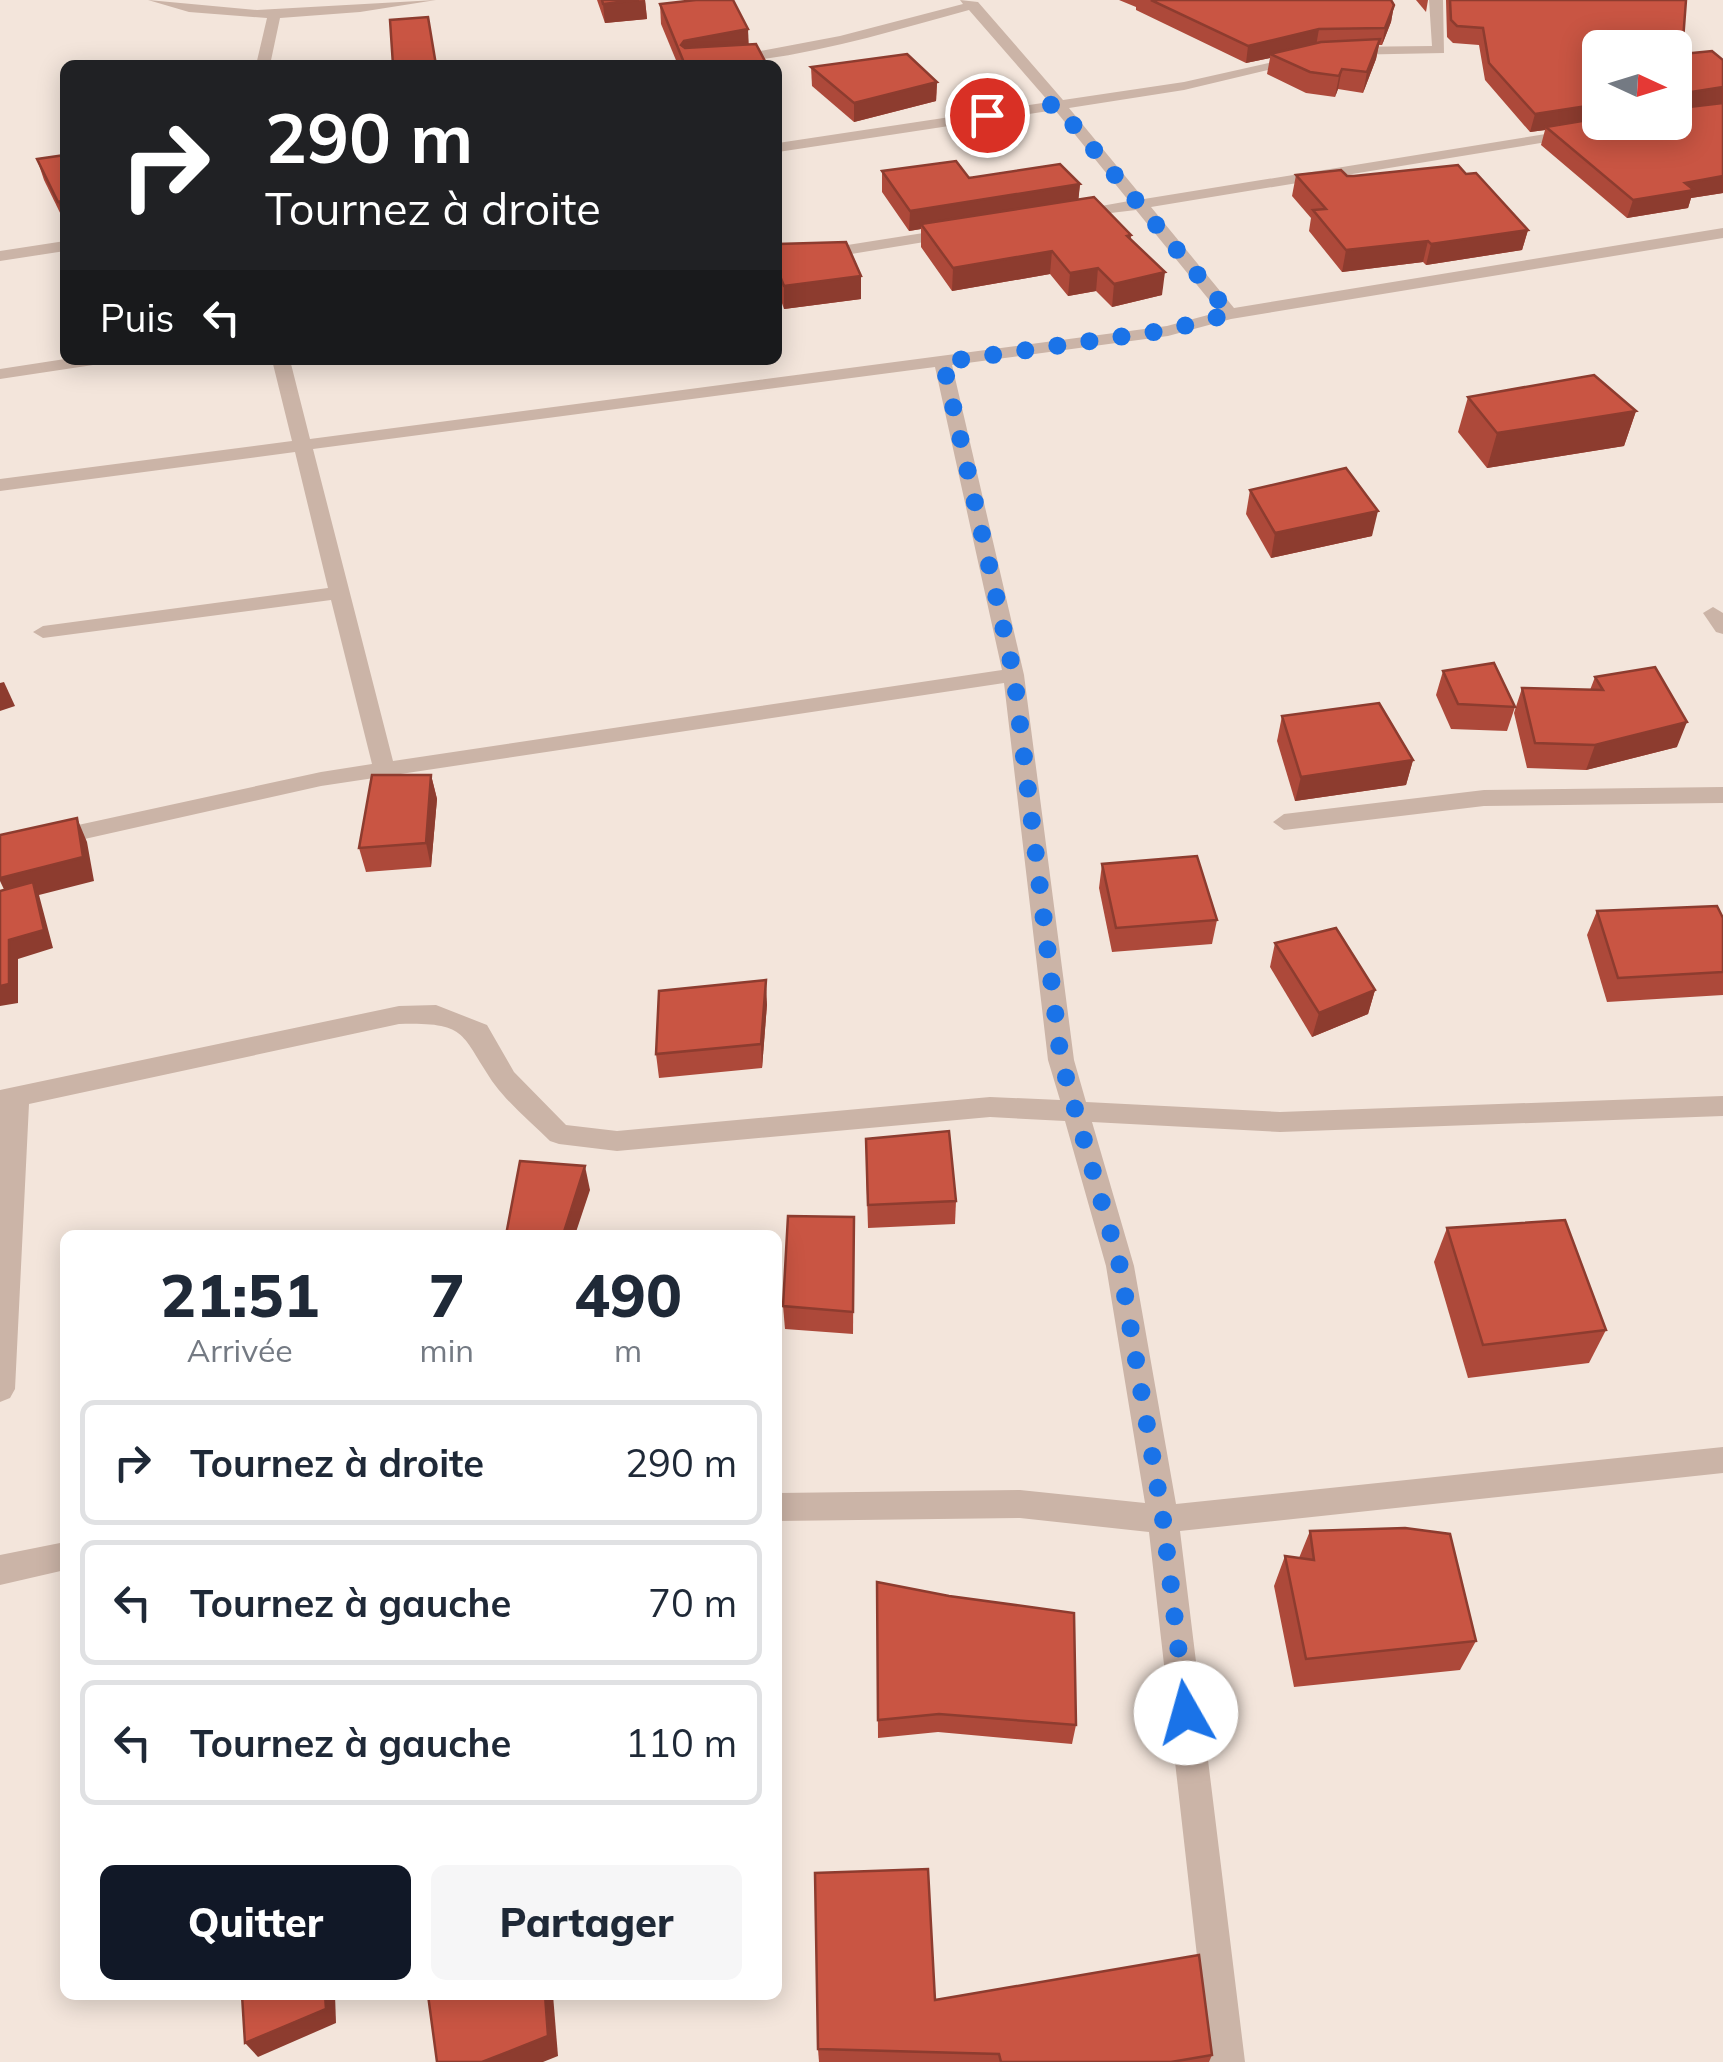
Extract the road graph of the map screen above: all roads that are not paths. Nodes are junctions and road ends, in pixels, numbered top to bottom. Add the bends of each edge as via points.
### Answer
1 (155, 0) edge
2 (429, 0) edge
3 (1436, 0) edge
4 (970, 3) edge
5 (274, 16) junction
6 (263, 60) edge
7 (722, 60) edge
8 (1056, 104) junction
9 (1582, 132) edge
10 (782, 147) edge
11 (1140, 205) junction
12 (1064, 216) edge
13 (968, 231) edge
14 (1723, 233) edge
15 (60, 247) edge
16 (0, 256) edge
17 (782, 260) edge
18 (1230, 314) junction
19 (943, 362) junction
20 (60, 365) edge
21 (282, 365) edge
22 (0, 374) edge
23 (303, 446) junction
24 (0, 486) edge
25 (340, 593) junction
26 (43, 632) dead end
27 (1014, 675) junction
28 (384, 770) junction
29 (1723, 795) edge
30 (1284, 822) dead end
31 (0, 850) edge
32 (8, 1099) edge
33 (1723, 1106) edge
34 (1074, 1114) junction
35 (0, 1390) edge
36 (1723, 1460) edge
37 (782, 1507) edge
38 (1163, 1519) junction
39 (60, 1557) edge
40 (0, 1570) edge
41 (1227, 2062) edge

1 - 5 street
2 - 5 street
3 - 8 street via 1439,50 1324,53 1184,86
4 - 7 street via 840,40
4 - 8 street
5 - 6 street
8 - 10 street
8 - 11 street
9 - 11 street
11 - 12 street
11 - 18 street
13 - 17 street
14 - 18 street
15 - 16 street
18 - 19 street via 1168,330
19 - 23 street
19 - 27 street
20 - 22 street
21 - 23 street
23 - 24 street
23 - 25 street
25 - 26 street
25 - 28 street
27 - 28 street
27 - 34 street via 1061,1060
28 - 31 street
29 - 30 street via 1484,798
32 - 34 street via 399,1016 436,1014 478,1032 504,1080 560,1134 617,1141 990,1107
32 - 35 street
33 - 34 street via 1280,1122
34 - 38 street via 1120,1266
36 - 38 street
37 - 38 street via 1020,1504
38 - 41 street
39 - 40 street

